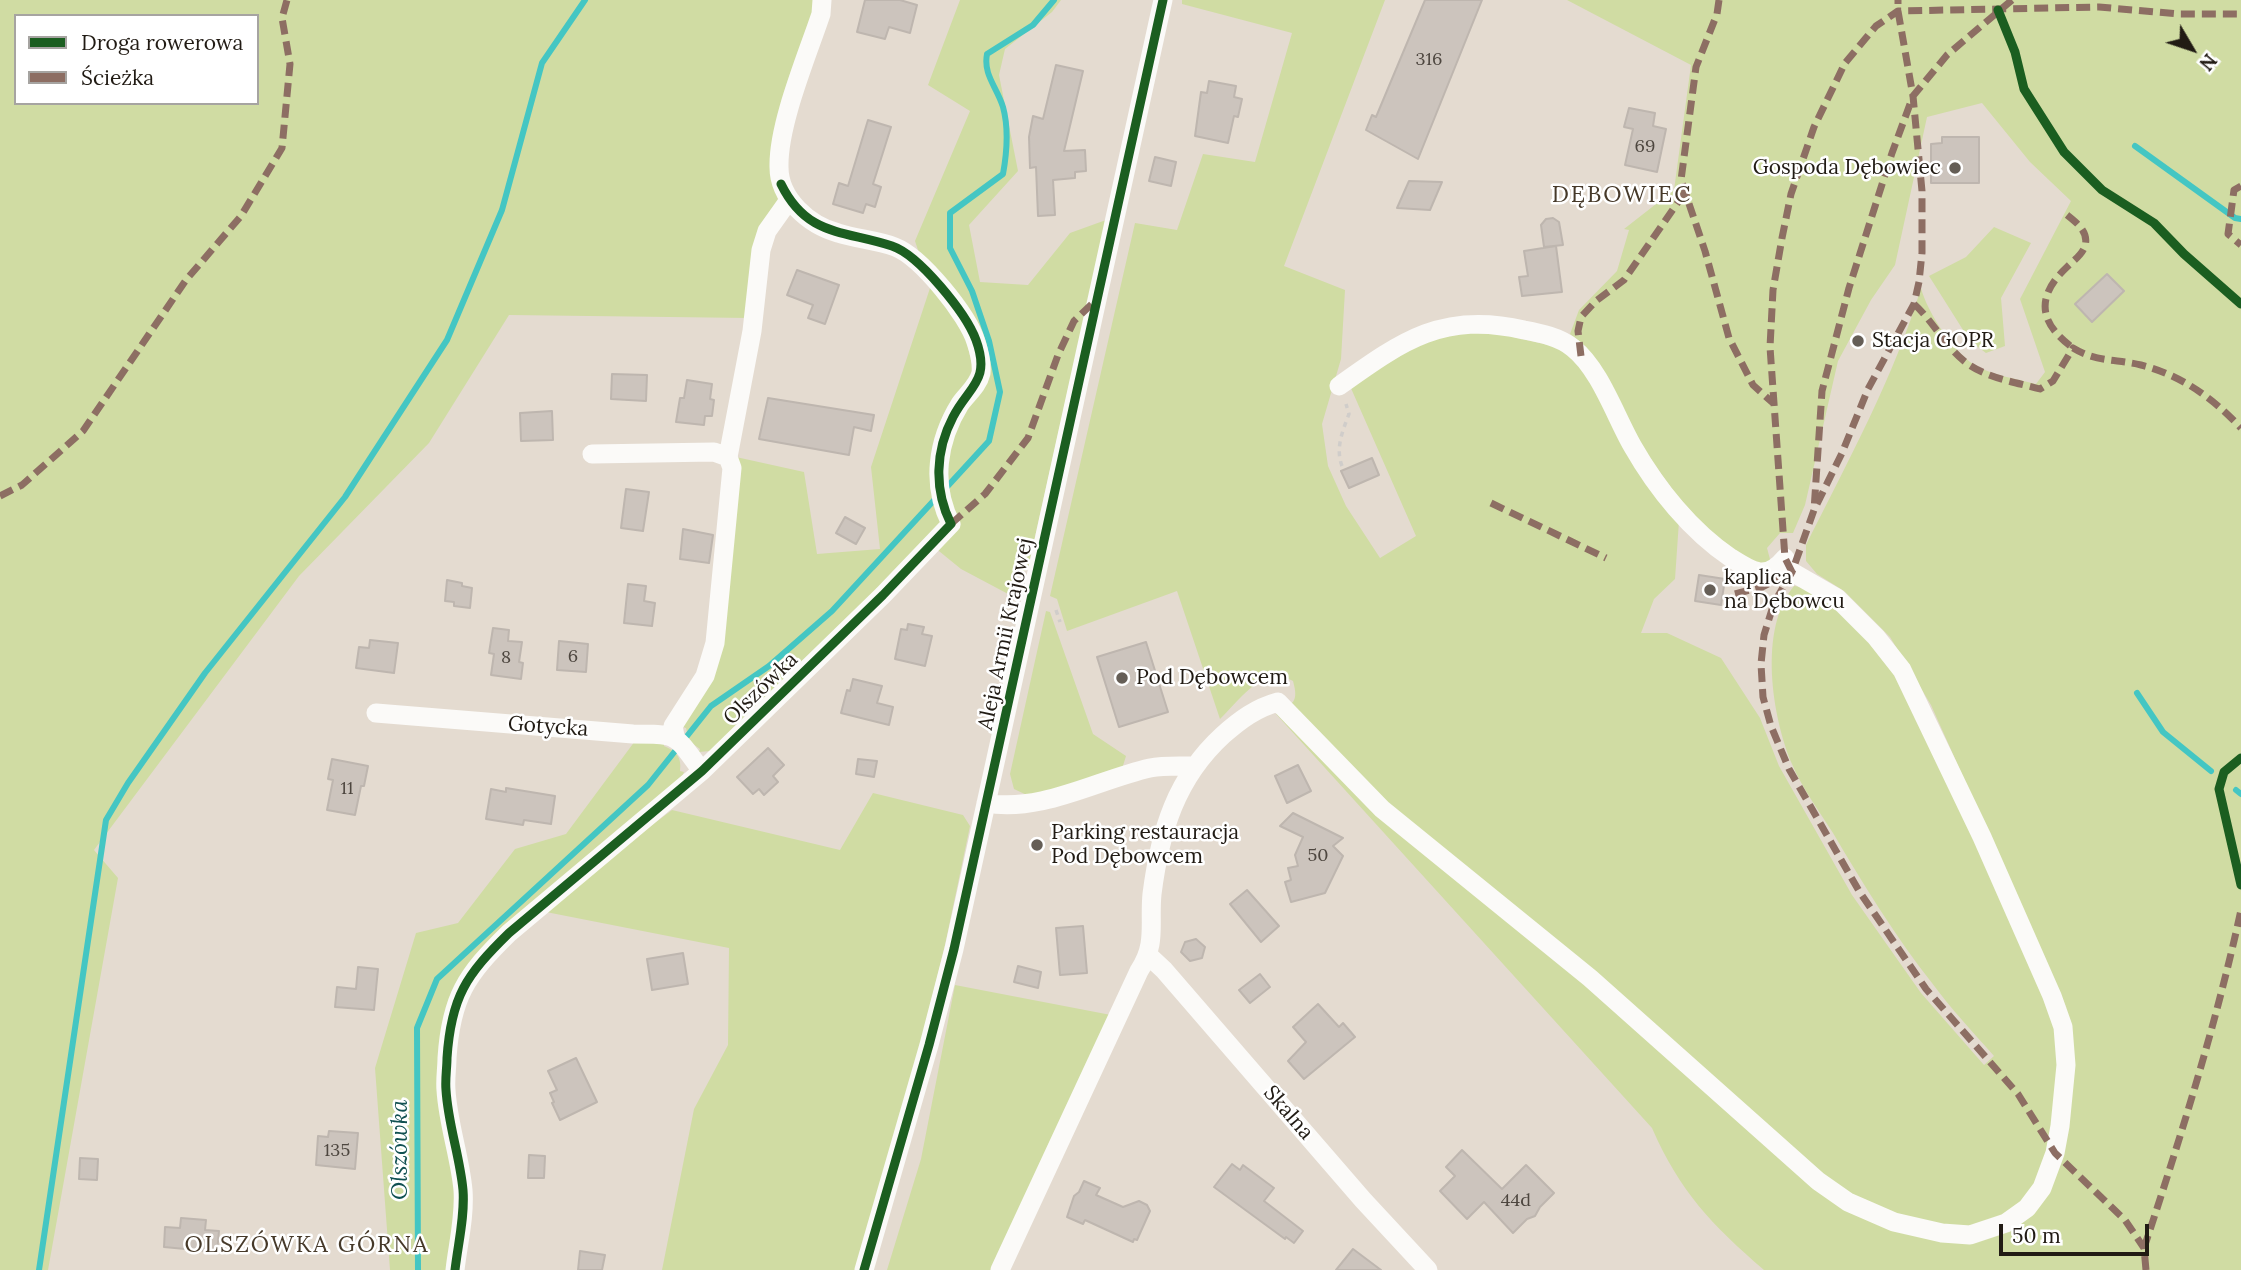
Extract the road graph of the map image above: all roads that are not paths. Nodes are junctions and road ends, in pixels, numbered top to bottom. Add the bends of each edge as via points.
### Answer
1 (822, 0) edge
2 (1163, 0) edge
3 (785, 192) junction
4 (1339, 386) road end
5 (592, 454) dead end
6 (728, 457) junction
7 (376, 713) dead end
8 (675, 736) junction
9 (697, 765) junction
10 (1194, 766) junction
11 (986, 803) junction
12 (1149, 956) junction
13 (454, 1270) edge
14 (864, 1270) edge
15 (1000, 1270) edge
16 (1428, 1270) edge

1 - 3 street via 782,140 779,167
2 - 11 street, Aleja Armii Krajowej
3 - 6 street via 761,250 752,331
3 - 9 street, Olszówka via 820,226 907,253 967,323 976,340 981,373 953,416 940,453 938,486 951,524 883,595
4 - 10 street via 1393,348 1436,329 1499,324 1565,342 1596,377 1658,485 1696,529 1722,552 1758,573 1788,565 1837,598 1876,637 1902,670 1993,862 2063,1027 2066,1065 2060,1126 2042,1188 2027,1208 2006,1223 1970,1235 1894,1223 1848,1202 1818,1181 1590,978 1382,809 1278,702 1236,724
5 - 6 street via 713,452
6 - 8 street via 732,480 715,643 705,676 674,726
7 - 8 street, Gotycka
8 - 9 street
9 - 13 street, Olszówka via 509,933 481,960 459,993 451,1020 446,1089 463,1191
10 - 11 street via 1151,768 1013,806
10 - 12 street via 1173,805 1158,856
11 - 14 street, Aleja Armii Krajowej via 933,1033
12 - 15 street
12 - 16 street, Skalna

